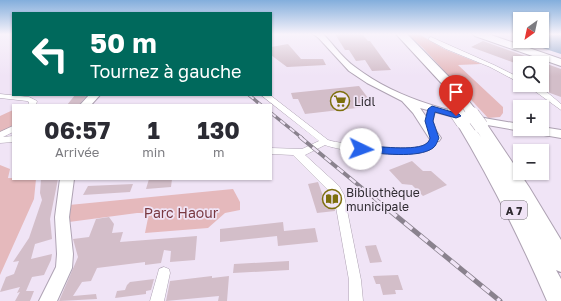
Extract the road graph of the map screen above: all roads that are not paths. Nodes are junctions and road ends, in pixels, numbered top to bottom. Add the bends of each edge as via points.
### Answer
1 (331, 48) edge
2 (404, 48) edge
3 (415, 48) edge
4 (448, 48) edge
5 (518, 48) edge
6 (561, 63) edge
7 (513, 77) edge
8 (541, 92) edge
9 (397, 95) junction
10 (0, 96) edge
11 (94, 96) edge
12 (267, 96) edge
13 (32, 104) edge
14 (86, 104) edge
15 (561, 108) edge
16 (432, 109) junction
17 (468, 118) junction
18 (513, 127) edge
19 (12, 129) edge
20 (549, 132) edge
21 (561, 134) edge
22 (0, 135) edge
23 (435, 138) junction
24 (12, 139) edge
25 (0, 140) edge
26 (325, 142) junction
27 (272, 150) edge
28 (296, 152) junction
29 (66, 180) edge
30 (561, 261) edge
31 (164, 273) dead end
32 (355, 280) junction
33 (48, 301) edge
34 (157, 301) edge
35 (356, 301) edge
36 (362, 301) edge
37 (559, 301) edge

1 - 9 main road via 351,68 374,84
2 - 17 highway, A 7
3 - 17 highway, A 7 via 436,70
4 - 7 street
5 - 6 highway
8 - 15 street
9 - 16 main road
9 - 23 main road via 413,106
10 - 13 street via 30,100 33,101
11 - 14 main road
12 - 26 street
16 - 18 main road
16 - 23 street via 429,121
17 - 30 highway, A 7 via 523,192
17 - 37 highway, A 7
19 - 22 street
20 - 21 main road
23 - 26 street via 425,149 413,151 342,147
24 - 25 street
26 - 28 street via 303,152
27 - 28 street
28 - 32 street via 339,195
29 - 33 main road via 62,217 64,268
31 - 34 street
32 - 35 street
32 - 36 street

